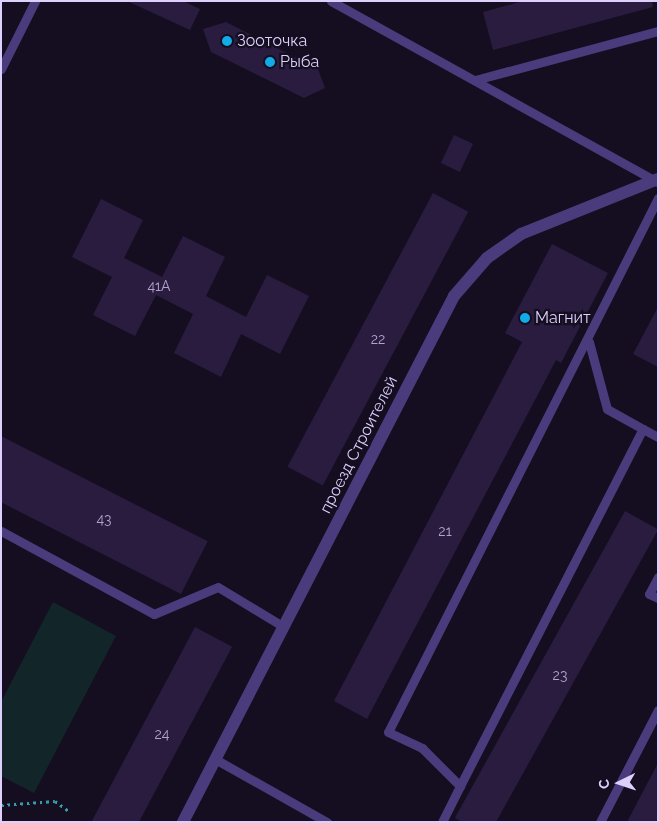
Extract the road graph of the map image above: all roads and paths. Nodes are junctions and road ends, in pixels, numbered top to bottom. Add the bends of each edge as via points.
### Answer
1 (35, 1) edge
2 (331, 1) edge
3 (658, 31) edge
4 (1, 69) edge
5 (475, 80) junction
6 (658, 180) edge
7 (658, 198) edge
8 (589, 342) junction
9 (643, 429) junction
10 (658, 437) edge
11 (1, 531) edge
12 (658, 576) edge
13 (658, 598) edge
14 (284, 626) junction
15 (658, 710) edge
16 (215, 760) junction
17 (460, 786) junction
18 (1, 805) edge
19 (69, 811) dead end
20 (183, 822) edge
21 (327, 822) edge
22 (442, 822) edge
23 (600, 822) edge

1 - 4 lane
2 - 5 lane
3 - 5 lane
5 - 6 lane
6 - 14 street, проезд Строителей via 521,234 487,258 454,296
7 - 8 lane
8 - 9 lane via 607,409
8 - 17 lane via 388,732 422,748
9 - 10 lane
9 - 17 lane
11 - 14 lane via 154,614 218,587
12 - 13 lane via 649,594
14 - 16 street, проезд Строителей
15 - 23 lane
16 - 20 street, проезд Строителей
16 - 21 lane
17 - 22 lane
18 - 19 path via 55,801

